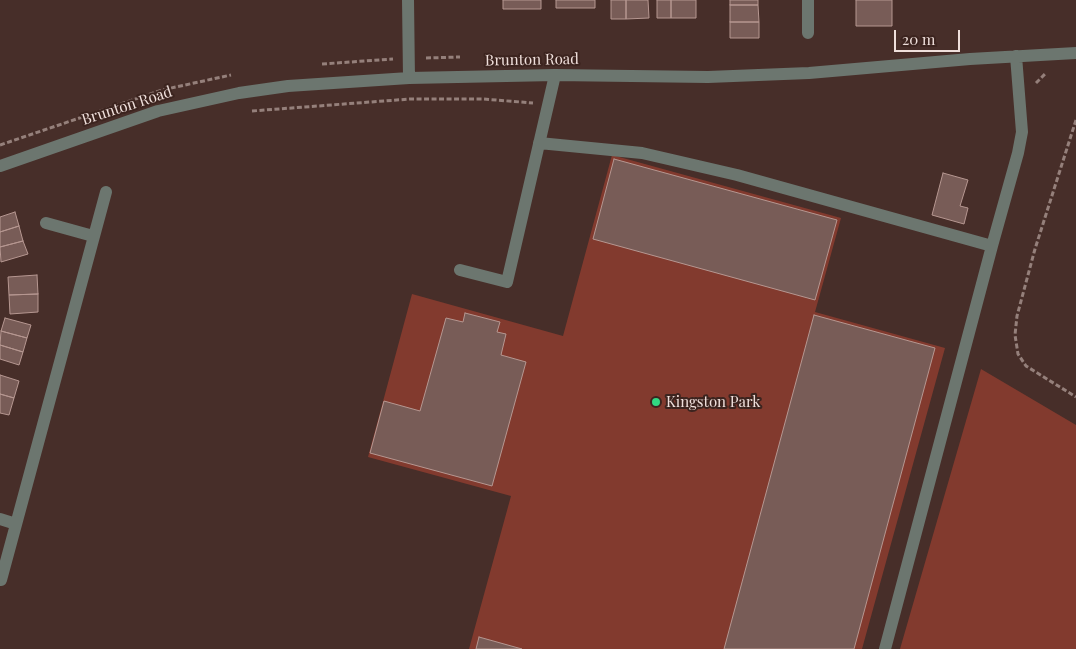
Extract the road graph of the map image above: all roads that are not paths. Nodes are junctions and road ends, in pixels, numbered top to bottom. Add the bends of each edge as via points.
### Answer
1 (408, 0) edge
2 (808, 0) edge
3 (808, 33) dead end
4 (1076, 54) edge
5 (1016, 56) junction
6 (555, 75) junction
7 (408, 78) junction
8 (539, 143) junction
9 (0, 166) edge
10 (106, 192) dead end
11 (46, 223) dead end
12 (94, 236) junction
13 (992, 246) junction
14 (460, 270) dead end
15 (0, 519) edge
16 (16, 524) junction
17 (1, 580) edge
18 (885, 649) edge

1 - 7 street
2 - 3 street
4 - 5 street, Brunton Road
5 - 6 street, Brunton Road via 809,73
5 - 13 street via 1022,132
6 - 7 street, Brunton Road
6 - 8 street
7 - 9 street, Brunton Road via 288,86 192,102
8 - 13 street via 642,153 737,175
8 - 14 street via 506,282
10 - 12 street
11 - 12 street
12 - 16 street
13 - 18 street
15 - 16 street
16 - 17 street

